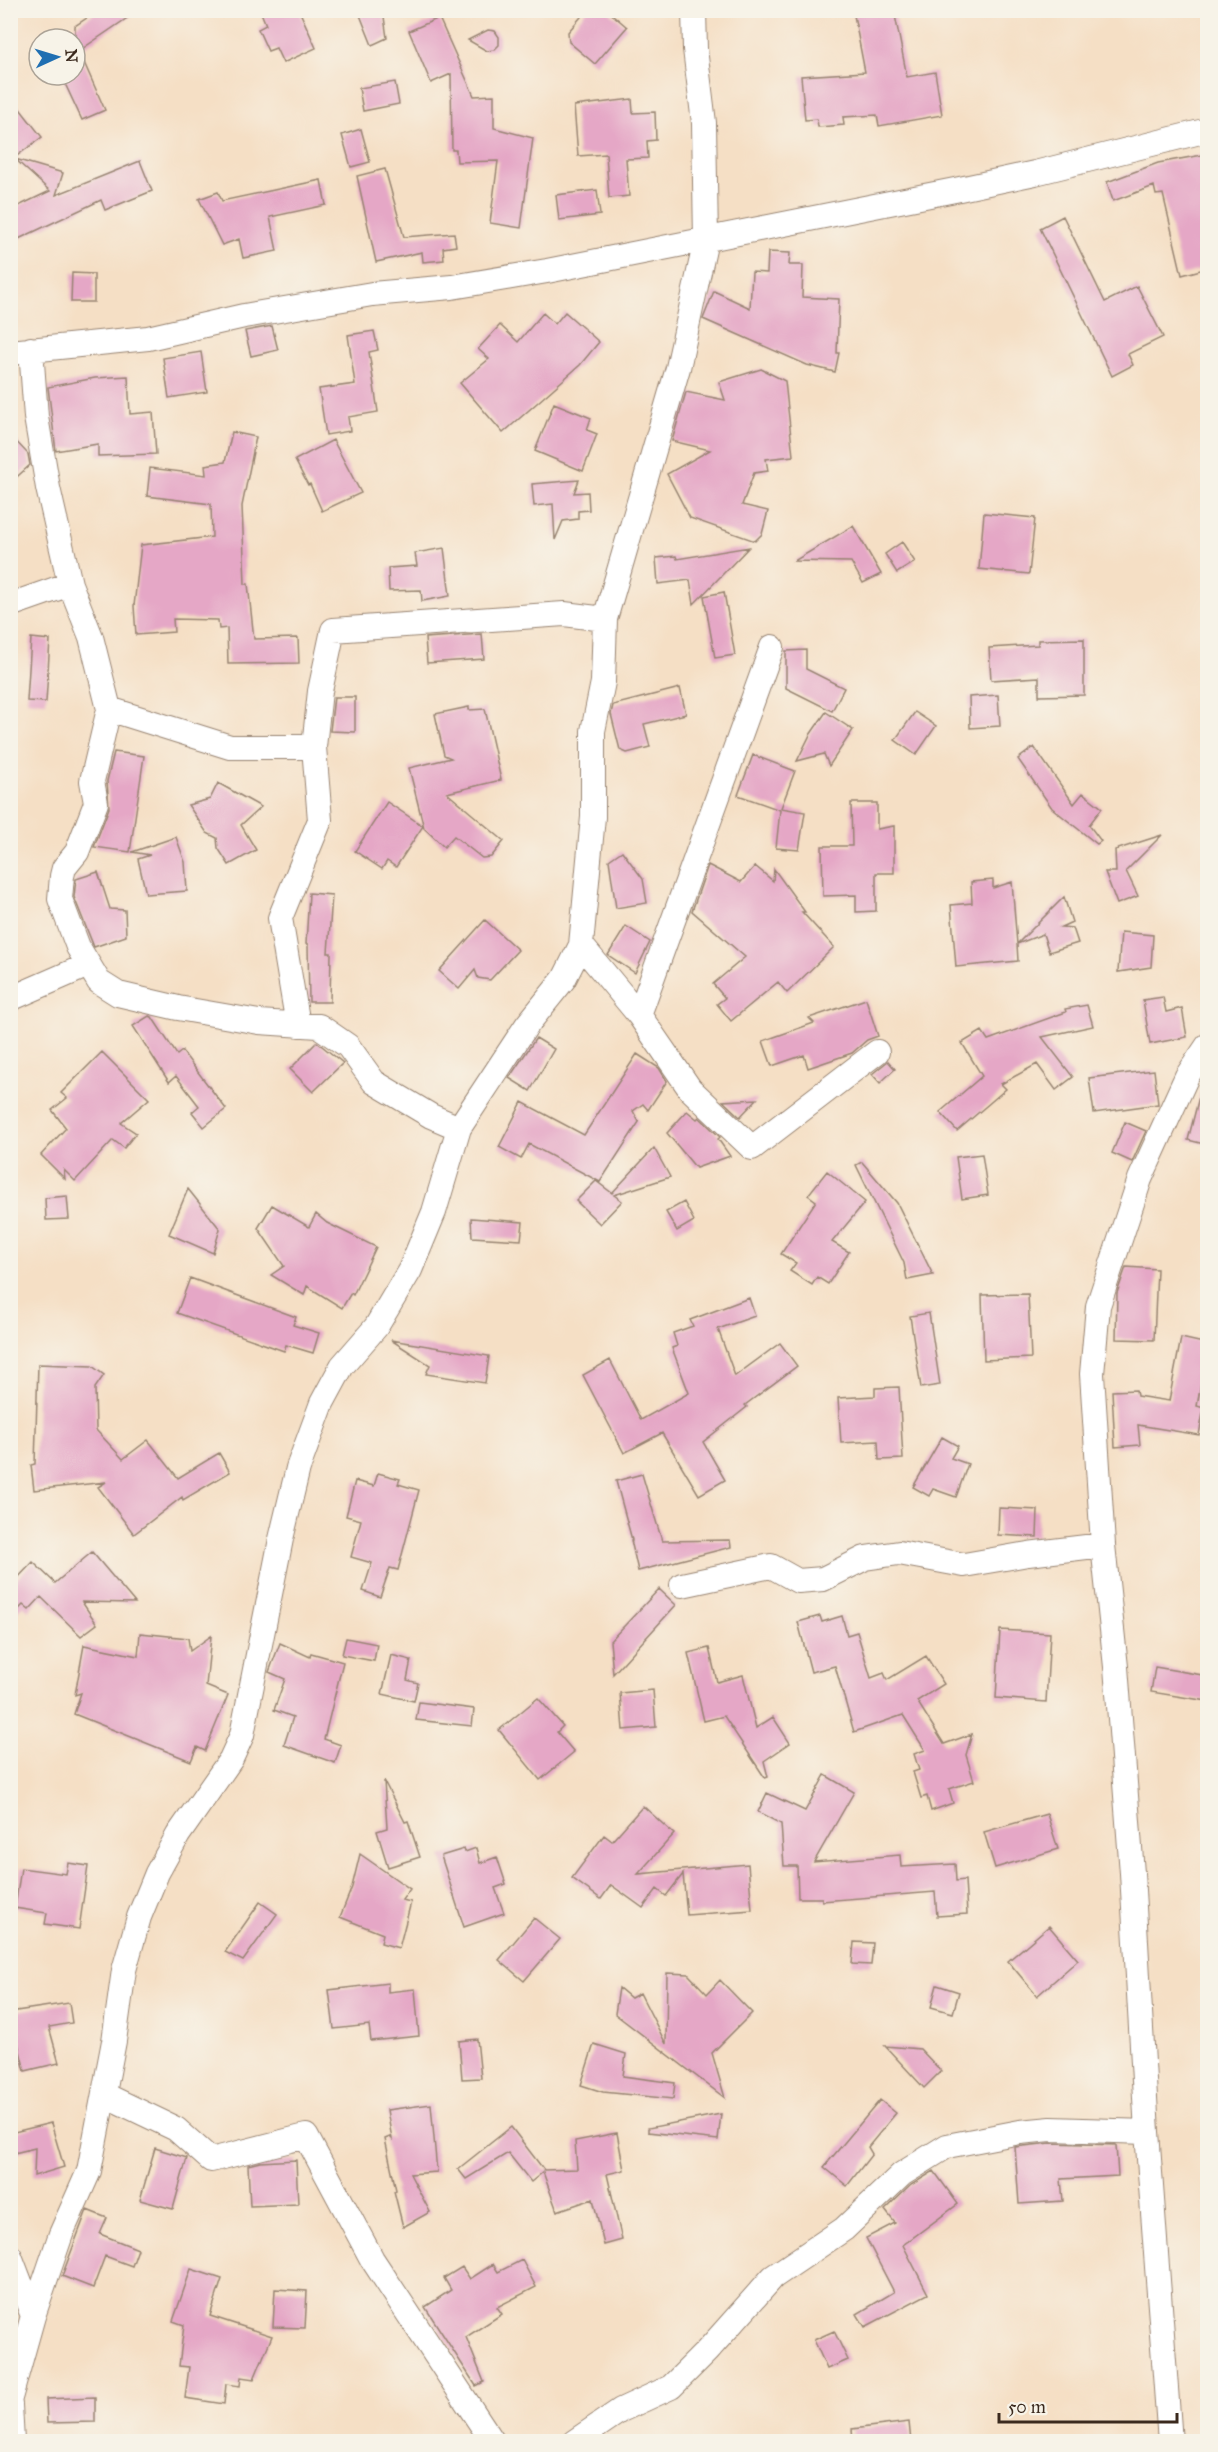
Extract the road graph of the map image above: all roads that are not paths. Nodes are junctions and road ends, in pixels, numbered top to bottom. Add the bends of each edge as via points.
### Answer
1 (694, 10) edge
2 (1208, 130) edge
3 (706, 240) junction
4 (21, 351) edge
5 (70, 584) junction
6 (10, 605) edge
7 (605, 619) junction
8 (772, 646) dead end
9 (109, 709) junction
10 (314, 747) junction
11 (581, 945) junction
12 (88, 965) junction
13 (10, 999) edge
14 (639, 1015) junction
15 (298, 1025) junction
16 (1208, 1045) edge
17 (877, 1052) dead end
18 (459, 1128) junction
19 (1103, 1545) junction
20 (682, 1585) dead end
21 (105, 2095) junction
22 (1147, 2132) junction
23 (10, 2256) edge
24 (33, 2316) junction
25 (10, 2398) edge
26 (10, 2405) edge
27 (12, 2442) edge
28 (493, 2442) edge
29 (574, 2442) edge
30 (1170, 2442) edge

1 - 3 street via 704,123
2 - 3 street via 1035,173
3 - 4 street via 452,287 372,294 244,316 148,338
3 - 7 street via 678,368
4 - 5 street
5 - 6 street
5 - 9 street via 91,637
7 - 10 street via 564,614 333,630 320,691
7 - 11 street via 603,682 593,731 593,817
8 - 14 street
9 - 10 street via 230,747
9 - 12 street via 92,781 96,803 77,852 64,868 60,899
10 - 15 street via 320,820 280,918
11 - 14 street
11 - 18 street via 564,979 527,1025
12 - 13 street
12 - 15 street via 99,982 118,994 259,1022
14 - 17 street via 690,1089 752,1148
15 - 18 street via 319,1026 348,1046 374,1082
16 - 19 street via 1187,1076 1140,1179 1098,1306 1092,1374
18 - 21 street via 434,1212 410,1270 376,1327 342,1366 322,1403 298,1468 242,1735 231,1759 162,1863 139,1917 124,1970
19 - 20 street via 964,1565 899,1553 865,1558 823,1579 798,1581 771,1566
19 - 22 street via 1117,1678
21 - 24 street via 89,2171 60,2234
21 - 28 street via 176,2129 211,2160 306,2136 372,2259
22 - 29 street via 1051,2129 947,2146 902,2174 844,2229 772,2277 671,2387 621,2410
22 - 30 street
23 - 24 street
24 - 25 street
26 - 27 street

